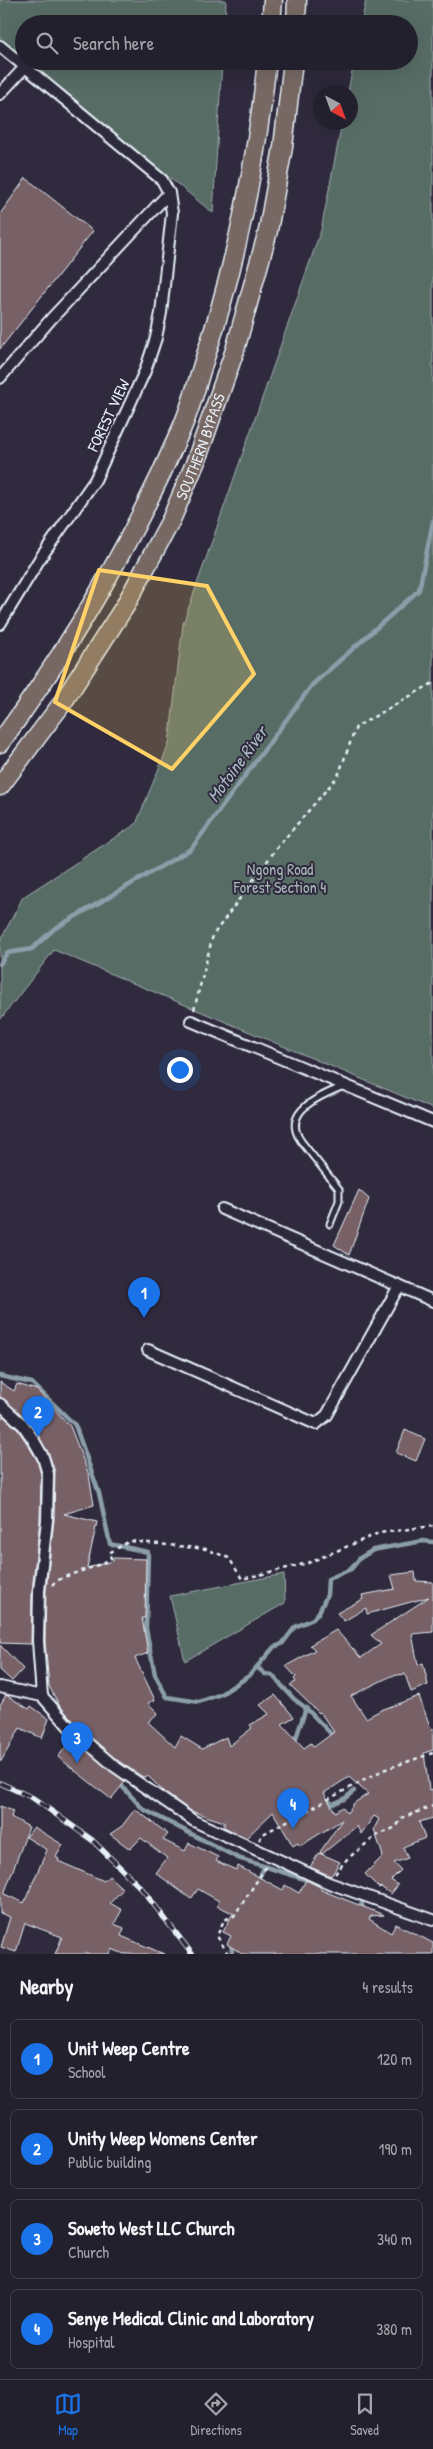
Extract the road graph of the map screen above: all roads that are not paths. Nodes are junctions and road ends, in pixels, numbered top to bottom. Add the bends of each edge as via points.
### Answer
1 (273, 0) edge
2 (297, 0) edge
3 (272, 15) edge
4 (296, 15) edge
5 (0, 46) edge
6 (15, 60) edge
7 (22, 70) edge
8 (27, 70) edge
9 (266, 70) edge
10 (292, 70) edge
11 (0, 94) edge
12 (169, 192) junction
13 (0, 378) edge
14 (0, 624) edge
15 (0, 743) edge
16 (0, 786) edge
17 (191, 1021) road end
18 (344, 1085) junction
19 (433, 1122) edge
20 (222, 1210) dead end
21 (330, 1224) dead end
22 (399, 1286) junction
23 (433, 1301) edge
24 (148, 1350) dead end
25 (0, 1404) edge
26 (0, 1687) edge
27 (42, 1696) junction
28 (433, 1920) edge

1 - 3 highway
2 - 4 highway
5 - 6 street
7 - 11 street
8 - 12 street via 144,163 162,180
9 - 15 highway, SOUTHERN BYPASS via 241,233 217,323 181,431 98,596
10 - 16 highway, SOUTHERN BYPASS via 283,147 266,241 238,340 193,468 171,520 125,606 61,705
12 - 13 street
12 - 14 street, FOREST VIEW via 172,213 161,312 145,371 94,480
17 - 18 street
18 - 19 street
18 - 21 lane via 307,1104 300,1111 295,1126 296,1135 340,1189
20 - 22 street
22 - 23 street
22 - 24 street via 327,1415 316,1424
25 - 27 street via 23,1425 34,1441 48,1474 47,1520 39,1591
26 - 27 street
27 - 28 street via 72,1730 140,1785 194,1822 329,1884

